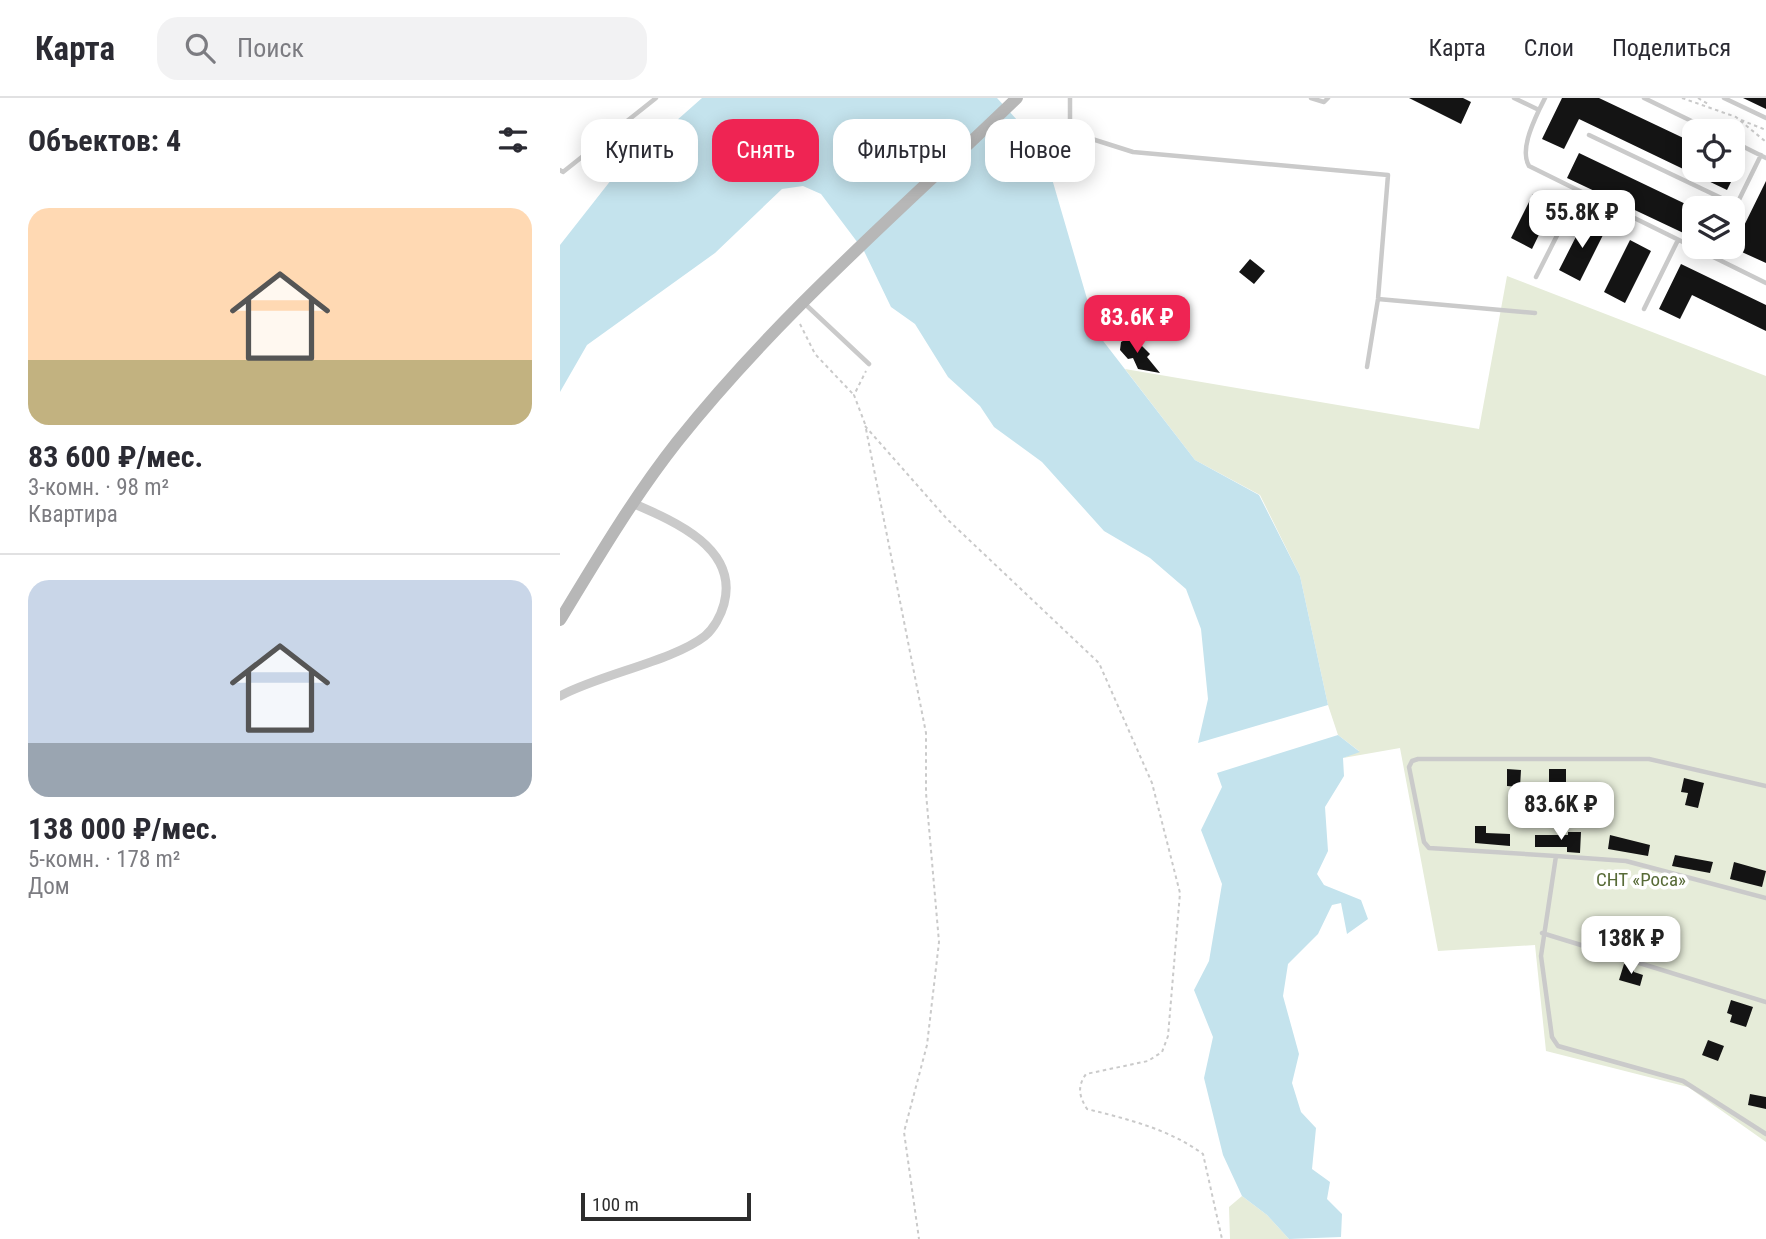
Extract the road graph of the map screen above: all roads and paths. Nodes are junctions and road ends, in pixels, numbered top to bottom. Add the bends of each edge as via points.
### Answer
1 (656, 98) edge
2 (1069, 98) edge
3 (1311, 98) edge
4 (1328, 98) edge
5 (1514, 98) edge
6 (1545, 98) edge
7 (1644, 98) edge
8 (1682, 98) edge
9 (1698, 98) edge
10 (1724, 98) edge
11 (1016, 99) edge
12 (1714, 107) junction
13 (1539, 110) junction
14 (1735, 117) junction
15 (1766, 118) edge
16 (1687, 119) edge
17 (1766, 130) edge
18 (1589, 135) dead end
19 (1766, 142) edge
20 (1745, 148) edge
21 (1763, 157) edge
22 (560, 170) edge
23 (1579, 192) junction
24 (1718, 196) edge
25 (1742, 196) edge
26 (1678, 240) junction
27 (1682, 242) edge
28 (1718, 259) edge
29 (1536, 277) dead end
30 (1766, 283) edge
31 (1378, 299) junction
32 (804, 303) junction
33 (1644, 309) dead end
34 (1535, 313) dead end
35 (793, 315) junction
36 (869, 364) joint
37 (1367, 367) dead end
38 (854, 395) junction
39 (865, 426) junction
40 (632, 503) junction
41 (560, 620) edge
42 (560, 695) edge
43 (1766, 786) edge
44 (1556, 856) junction
45 (1766, 898) edge
46 (1542, 933) junction
47 (1766, 1002) edge
48 (1766, 1134) edge
49 (919, 1239) edge
50 (1222, 1239) edge

1 - 22 lane via 564,172
2 - 31 lane via 1070,132 1133,152 1388,175
3 - 4 lane via 1324,102
5 - 13 lane
6 - 13 lane
7 - 16 lane
8 - 12 path
9 - 12 path
10 - 15 lane
11 - 32 main road
12 - 14 path
13 - 23 lane via 1530,128 1526,160 1535,170
14 - 17 path
14 - 19 path
18 - 24 lane
20 - 21 lane
21 - 25 lane
23 - 26 lane
23 - 29 lane
26 - 27 lane
26 - 33 lane
28 - 30 lane
31 - 34 lane
31 - 37 lane
32 - 35 main road
32 - 36 lane
35 - 38 path via 815,354
35 - 40 main road via 710,402
36 - 38 path
38 - 39 path
39 - 49 path via 926,733 926,793 939,942 927,1045 904,1132
39 - 50 path via 947,519 1099,663 1152,783 1180,893 1168,1036 1161,1052 1148,1061 1086,1074 1080,1082 1080,1097 1087,1108 1174,1136 1203,1154
40 - 41 main road
40 - 42 street via 670,520 708,546 722,564 727,591 721,616 705,636 671,653 586,681
43 - 44 lane via 1649,759 1418,759 1410,764 1424,842 1429,848
44 - 45 lane via 1636,863
44 - 46 lane
46 - 47 lane
46 - 48 lane via 1542,977 1552,1037 1558,1046 1683,1080

